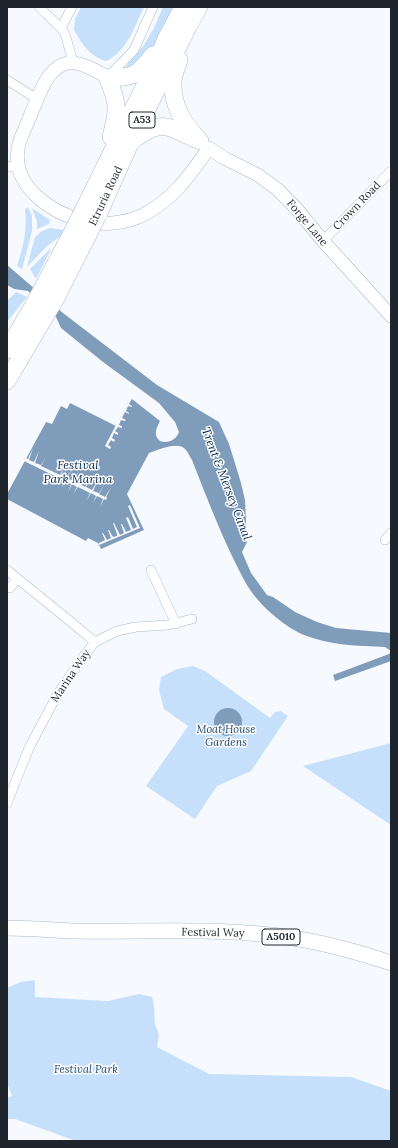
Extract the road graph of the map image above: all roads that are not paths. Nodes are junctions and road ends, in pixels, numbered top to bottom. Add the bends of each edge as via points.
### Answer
1 (39, 7) edge
2 (72, 7) edge
3 (153, 7) edge
4 (183, 7) edge
5 (199, 7) edge
6 (188, 25) junction
7 (61, 28) junction
8 (166, 40) junction
9 (73, 62) junction
10 (107, 77) junction
11 (7, 80) edge
12 (37, 99) junction
13 (130, 143) junction
14 (204, 144) junction
15 (13, 167) edge
16 (391, 171) edge
17 (100, 174) junction
18 (90, 213) junction
19 (80, 235) junction
20 (323, 241) junction
21 (39, 311) junction
22 (391, 316) edge
23 (7, 350) edge
24 (7, 381) edge
25 (7, 570) edge
26 (151, 570) dead end
27 (17, 578) junction
28 (10, 588) dead end
29 (192, 619) dead end
30 (176, 624) junction
31 (95, 642) junction
32 (7, 803) edge
33 (7, 917) edge
34 (7, 928) edge
35 (31, 928) junction
36 (391, 962) edge

1 - 7 street
2 - 7 street
3 - 10 street via 134,50
4 - 8 highway, Etruria Road / A53
5 - 6 highway, Etruria Road / A53
6 - 13 highway, Etruria Road / A53
6 - 14 highway via 173,81 174,96 178,112 187,128
7 - 9 street
8 - 10 highway via 139,72 124,78
8 - 17 highway, Etruria Road / A53
9 - 10 street via 83,64
9 - 12 street via 58,67 49,75
10 - 17 highway via 116,102 117,115
11 - 12 street
12 - 15 street
13 - 14 highway via 145,131 157,126 170,128
13 - 18 highway, Etruria Road / A53
14 - 15 street via 190,176 161,204 140,216 101,224 85,222 44,203
14 - 20 street, Forge Lane via 277,189
16 - 20 street, Crown Road
17 - 18 highway, Etruria Road / A53
18 - 19 highway, Etruria Road / A53, bridge
19 - 21 highway, Etruria Road / A53 via 44,285
19 - 21 highway, Etruria Road / A53 via 56,298
20 - 22 street, Forge Lane
21 - 23 highway, Etruria Road / A53
21 - 24 highway, Etruria Road / A53
25 - 27 street
26 - 30 street
27 - 28 street
27 - 31 street
29 - 30 street, Marina Way
30 - 31 street, Marina Way via 117,631
31 - 32 street, Marina Way via 56,695
33 - 35 main road, Festival Way / A5010
34 - 35 main road, Festival Way / A5010
35 - 36 main road, Festival Way / A5010 via 73,931 219,931 271,935 326,945

